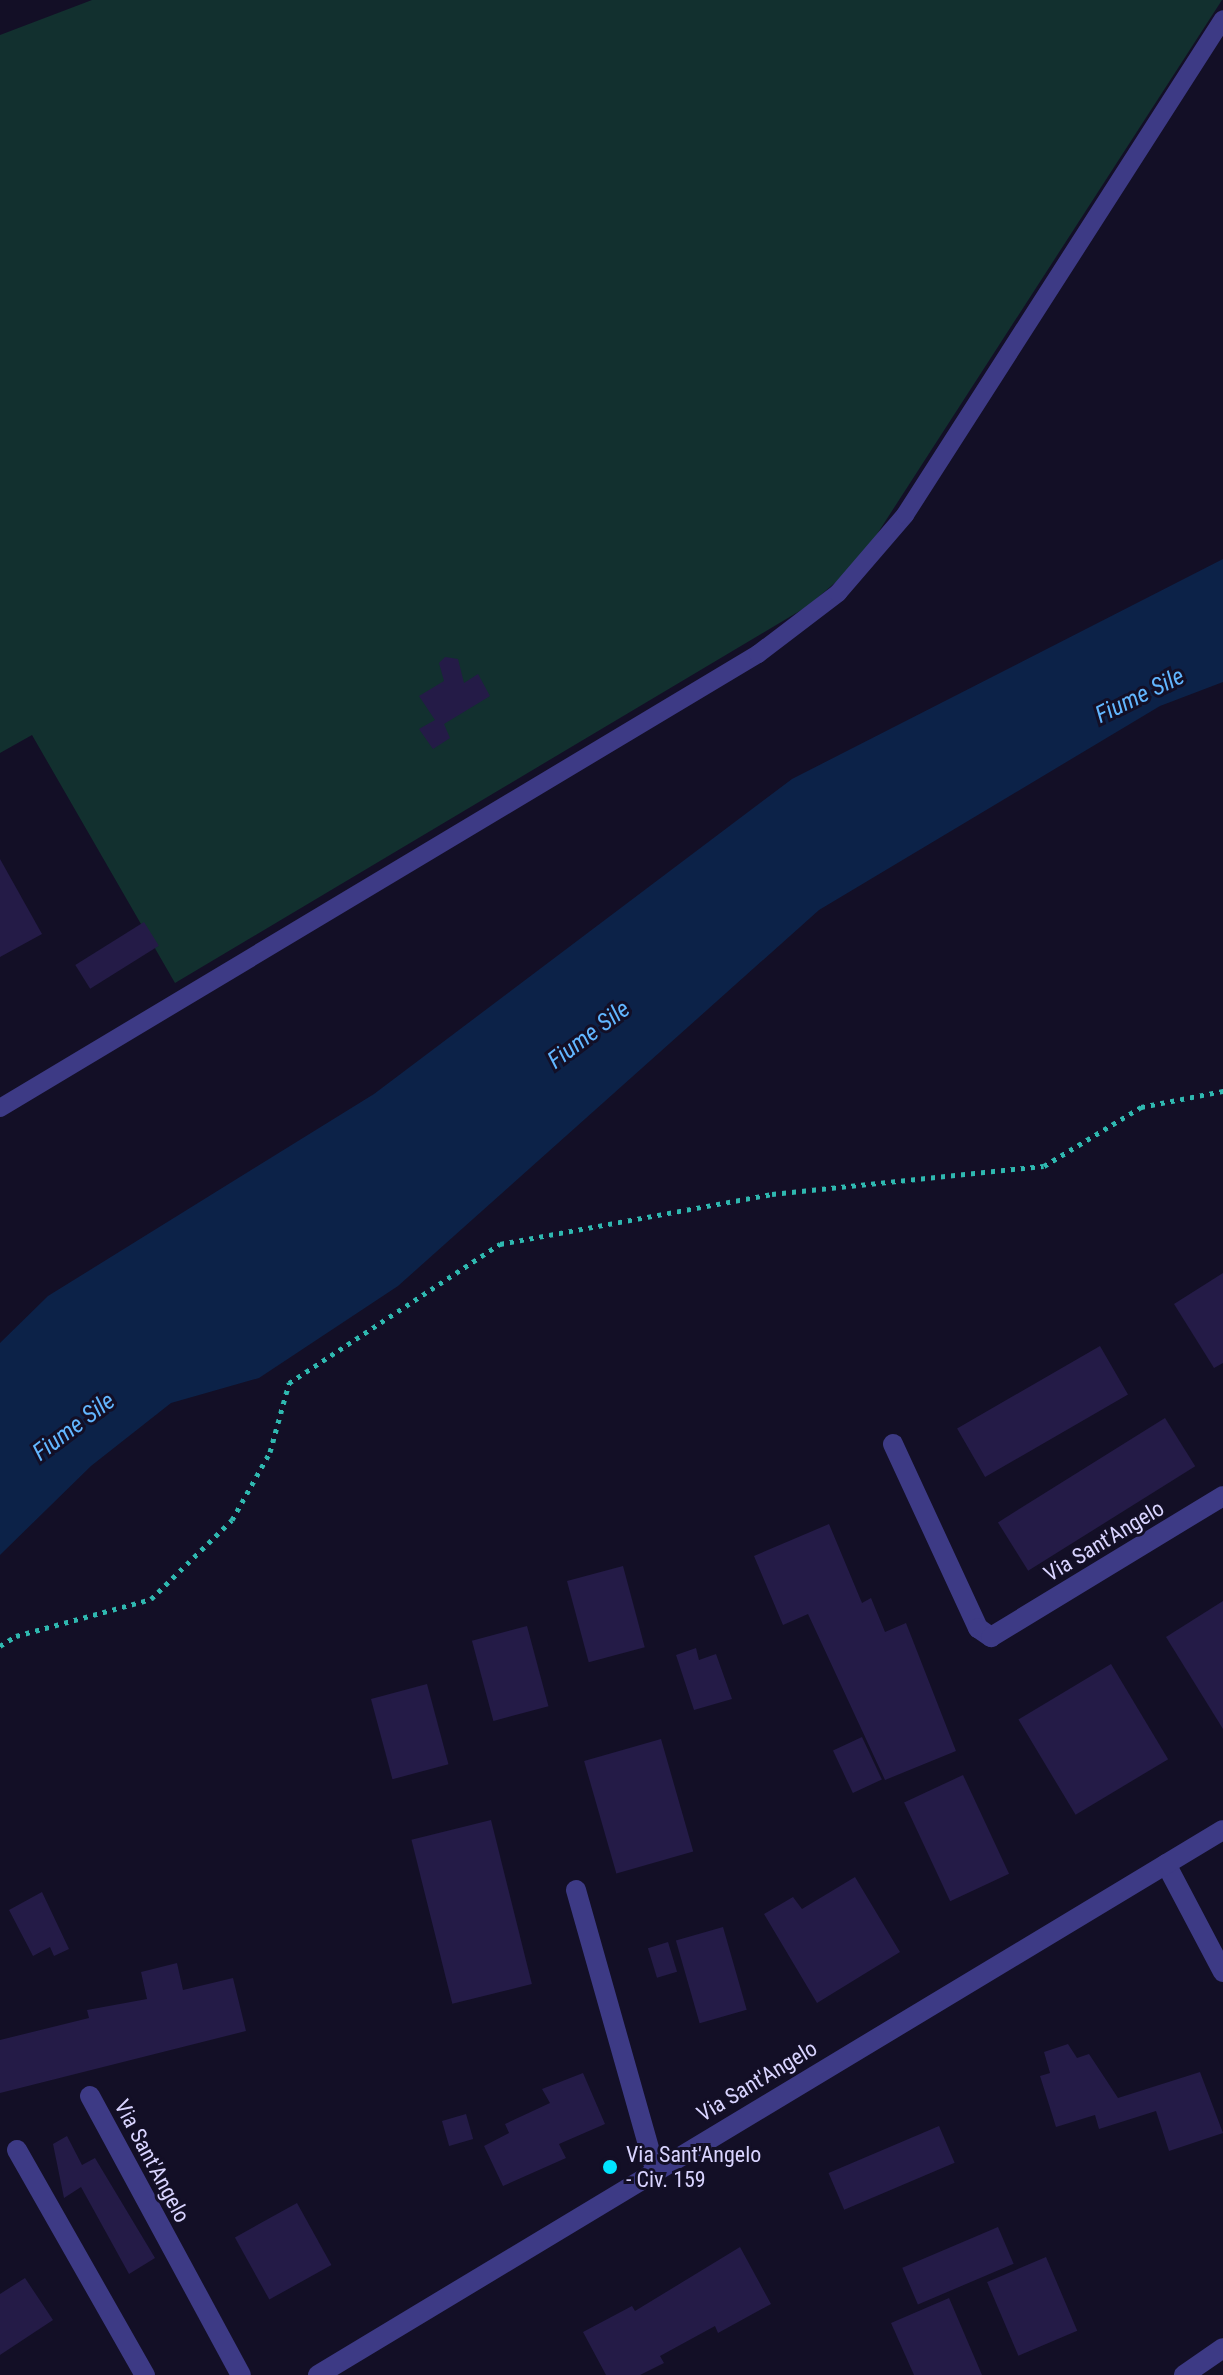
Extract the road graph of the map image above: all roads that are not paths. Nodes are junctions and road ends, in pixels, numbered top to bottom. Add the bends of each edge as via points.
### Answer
1 (1223, 19) edge
2 (0, 1108) edge
3 (893, 1444) dead end
4 (1223, 1496) edge
5 (1223, 1830) edge
6 (1166, 1864) junction
7 (576, 1890) dead end
8 (1223, 1972) edge
9 (90, 2096) dead end
10 (17, 2150) dead end
11 (655, 2170) junction
12 (1223, 2348) edge
13 (145, 2375) edge
14 (241, 2375) edge
15 (318, 2375) edge
16 (1184, 2375) edge

1 - 2 lane via 905,515 838,593 758,654
3 - 4 street, Via Sant'Angelo via 978,1628 991,1637
5 - 6 street, Via Sant'Angelo
6 - 8 street
6 - 11 street, Via Sant'Angelo
7 - 11 street
9 - 14 street, Via Sant'Angelo
10 - 13 street
11 - 15 street, Via Sant'Angelo
12 - 16 street

